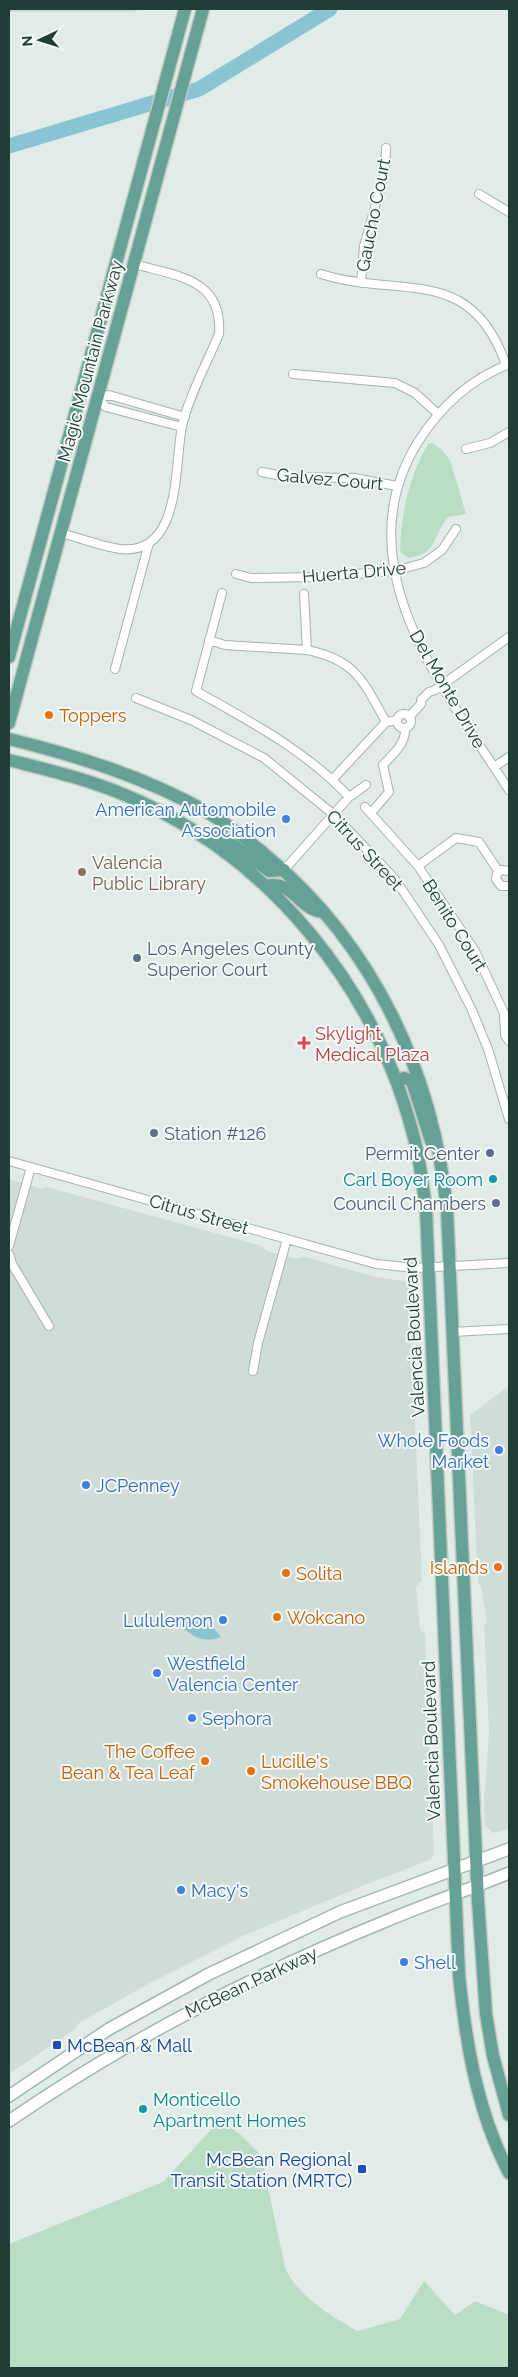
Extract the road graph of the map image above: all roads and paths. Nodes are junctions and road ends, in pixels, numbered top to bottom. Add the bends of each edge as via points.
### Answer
1 (185, 9) edge
2 (203, 9) edge
3 (386, 148) dead end
4 (479, 194) dead end
5 (509, 212) edge
6 (134, 264) junction
7 (321, 274) dead end
8 (361, 283) junction
9 (508, 365) edge
10 (293, 374) dead end
11 (98, 399) junction
12 (438, 414) junction
13 (184, 417) junction
14 (182, 427) junction
15 (509, 432) edge
16 (466, 449) dead end
17 (262, 472) dead end
18 (397, 486) junction
19 (456, 529) dead end
20 (61, 533) junction
21 (149, 543) junction
22 (394, 571) junction
23 (236, 574) dead end
24 (222, 593) dead end
25 (304, 594) dead end
26 (509, 637) edge
27 (209, 640) junction
28 (307, 650) junction
29 (9, 657) edge
30 (115, 669) dead end
31 (442, 684) junction
32 (136, 698) dead end
33 (409, 717) junction
34 (396, 720) junction
35 (386, 722) junction
36 (9, 723) edge
37 (405, 728) junction
38 (9, 739) edge
39 (509, 757) edge
40 (9, 760) edge
41 (494, 766) junction
42 (332, 780) junction
43 (366, 785) dead end
44 (509, 790) edge
45 (349, 797) junction
46 (365, 807) dead end
47 (371, 813) junction
48 (333, 814) junction
49 (202, 836) junction
50 (418, 866) junction
51 (284, 870) junction
52 (509, 871) edge
53 (499, 872) junction
54 (267, 886) junction
55 (507, 886) edge
56 (509, 896) edge
57 (324, 912) junction
58 (509, 1042) edge
59 (396, 1080) junction
60 (509, 1120) edge
61 (439, 1153) junction
62 (9, 1161) edge
63 (30, 1167) junction
64 (287, 1238) junction
65 (9, 1246) edge
66 (9, 1254) edge
67 (509, 1263) edge
68 (449, 1266) junction
69 (429, 1267) junction
70 (48, 1326) dead end
71 (509, 1329) edge
72 (452, 1332) junction
73 (253, 1370) dead end
74 (509, 1849) edge
75 (476, 1861) junction
76 (453, 1869) junction
77 (509, 1873) edge
78 (477, 1886) junction
79 (454, 1895) junction
80 (9, 2096) edge
81 (509, 2115) edge
82 (9, 2121) edge
83 (509, 2173) edge

1 - 29 main road, Magic Mountain Parkway
2 - 6 main road, Magic Mountain Parkway
3 - 8 street, Gaucho Court via 384,172 364,246
4 - 5 street
6 - 11 main road, Magic Mountain Parkway
6 - 13 street via 196,283 209,294 217,308 219,334
7 - 8 street
8 - 9 street via 417,288 465,303 498,341
9 - 12 street, Del Monte Drive via 458,394
10 - 12 street via 395,383 415,393
11 - 13 street via 109,395
11 - 14 street via 106,407
11 - 20 main road, Magic Mountain Parkway
12 - 18 street, Del Monte Drive via 413,450
13 - 14 street
14 - 21 street via 170,516 162,531
15 - 16 street via 490,443
17 - 18 street, Galvez Court via 286,477 354,478
18 - 22 street, Del Monte Drive via 392,517
19 - 22 street, Huerta Drive via 442,550 424,563
20 - 21 street via 119,549
20 - 36 main road, Magic Mountain Parkway
21 - 30 street
22 - 23 street, Huerta Drive via 317,577 250,578
22 - 31 street, Del Monte Drive via 407,617
24 - 27 street
25 - 28 street
26 - 31 street
27 - 28 street via 226,645
27 - 42 street via 196,691 291,748
28 - 35 street via 347,664 362,678
31 - 33 street
31 - 41 street, Del Monte Drive
32 - 48 street, Citrus Street via 192,720 264,758
33 - 34 street via 404,714
33 - 37 street via 410,724
34 - 35 street
34 - 37 street via 398,726
35 - 42 street
37 - 47 street via 402,743 383,765 389,792
38 - 51 main road via 75,756 172,793 209,813
39 - 41 street
40 - 49 main road, Valencia Boulevard via 126,795
41 - 44 street, Del Monte Drive
42 - 45 street
43 - 45 street
45 - 48 street
46 - 47 street, Benito Court
47 - 50 street, Benito Court
48 - 51 street
48 - 60 street, Citrus Street via 395,878 439,945 488,1049
49 - 51 main road via 225,839 269,871
49 - 54 main road, Valencia Boulevard
50 - 53 street, Benito Court via 456,838 480,842
50 - 58 street, Benito Court via 475,951 504,1013 505,1035
51 - 57 main road
52 - 53 street
53 - 55 street, Benito Court via 497,882
54 - 57 main road via 284,886 308,908
54 - 59 main road, Valencia Boulevard via 330,958 367,1016
55 - 56 street
57 - 61 main road via 367,970 402,1032 426,1099
59 - 61 main road via 412,1081 428,1137
59 - 69 main road, Valencia Boulevard via 415,1139 421,1172
61 - 68 main road via 447,1209
62 - 63 street, Citrus Street
63 - 64 street, Citrus Street
63 - 65 street
64 - 69 street, Citrus Street via 376,1264
64 - 73 street
66 - 70 street
67 - 68 street, Citrus Street
68 - 69 street, Citrus Street
68 - 72 main road
69 - 76 main road, Valencia Boulevard
71 - 72 street
72 - 75 main road
74 - 75 main road, McBean Parkway
75 - 76 main road, McBean Parkway
75 - 78 main road
76 - 79 main road, Valencia Boulevard
76 - 80 main road, McBean Parkway via 340,1912 209,1974 109,2029
77 - 78 main road, McBean Parkway
78 - 79 main road, McBean Parkway
78 - 81 main road via 486,2014 495,2068
79 - 82 main road, McBean Parkway via 387,1920 197,2006 112,2054
79 - 83 main road, Valencia Boulevard via 459,1975 469,2054 488,2126

